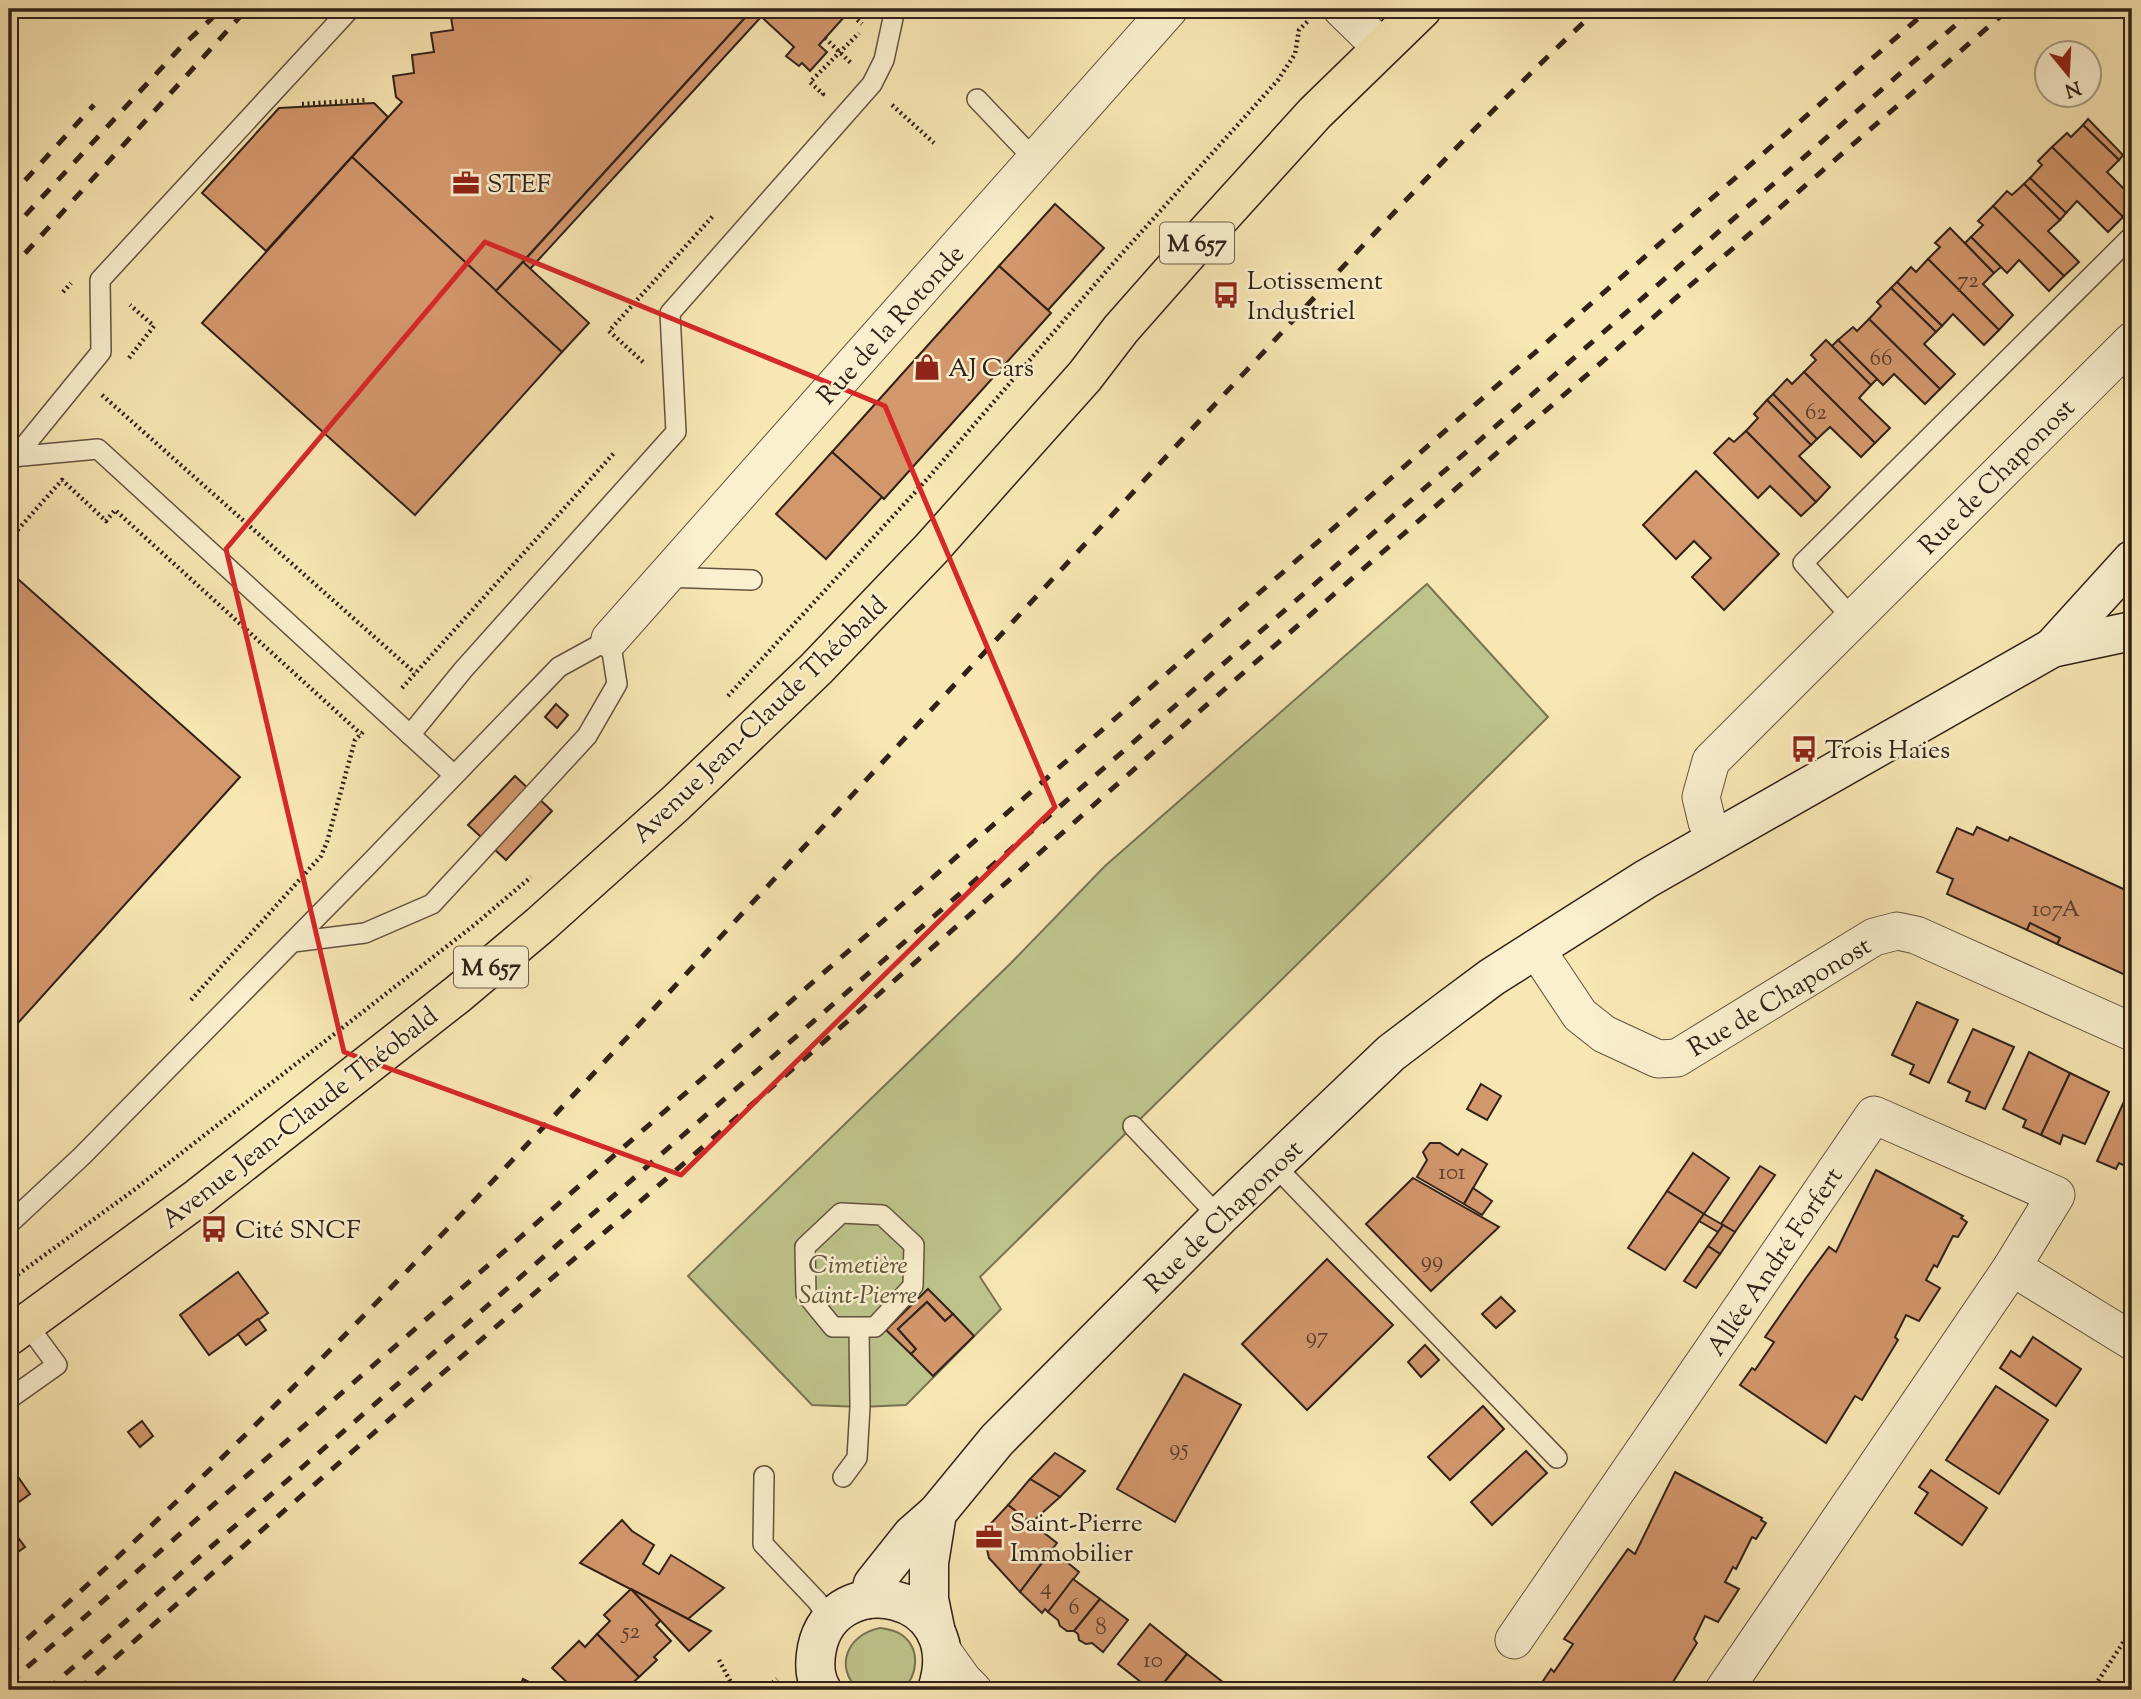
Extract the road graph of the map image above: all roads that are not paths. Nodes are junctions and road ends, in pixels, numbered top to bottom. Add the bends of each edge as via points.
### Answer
1 (350, 9) edge
2 (895, 9) edge
3 (1169, 9) edge
4 (1422, 9) edge
5 (1328, 12) edge
6 (1381, 47) junction
7 (976, 99) dead end
8 (1035, 160) junction
9 (2132, 236) edge
10 (2132, 341) edge
11 (13, 457) edge
12 (2132, 560) edge
13 (664, 577) junction
14 (752, 580) dead end
15 (1853, 619) junction
16 (2132, 631) edge
17 (610, 639) junction
18 (2052, 648) junction
19 (410, 735) junction
20 (454, 775) junction
21 (1715, 840) junction
22 (293, 942) junction
23 (1536, 949) junction
24 (2132, 1032) edge
25 (1133, 1126) dead end
26 (1274, 1165) junction
27 (1219, 1217) junction
28 (9, 1224) edge
29 (2012, 1267) junction
30 (859, 1327) junction
31 (17, 1329) edge
32 (2132, 1341) edge
33 (9, 1399) edge
34 (1557, 1458) dead end
35 (764, 1476) dead end
36 (843, 1477) dead end
37 (937, 1513) junction
38 (869, 1599) junction
39 (830, 1620) junction
40 (1514, 1640) dead end
41 (939, 1642) junction
42 (818, 1675) edge
43 (789, 1690) edge
44 (937, 1690) edge
45 (973, 1690) edge
46 (1724, 1690) edge

1 - 11 lane via 101,279 101,352
2 - 19 lane via 884,60 872,84 670,313 676,432
3 - 8 street, Rue de la Rotonde
4 - 6 main road, Avenue Jean-Claude Théobald / M 657
5 - 6 street
6 - 31 main road, Avenue Jean-Claude Théobald / M 657 via 1189,252 931,549 816,669 677,803 447,1003 199,1197
7 - 8 lane
8 - 13 street, Rue de la Rotonde
9 - 15 lane via 1803,563
10 - 15 street, Rue de Chaponost
11 - 19 lane via 98,449
12 - 18 main road, Rue de Chaponost
13 - 14 lane
13 - 17 street, Rue de la Rotonde
15 - 21 street, Rue de Chaponost via 1711,761 1701,797
16 - 18 main road, Rue de Chaponost
17 - 20 lane via 559,667
17 - 22 lane via 617,684 587,736 432,904 365,933
18 - 21 main road, Rue de Chaponost
19 - 20 lane
20 - 22 lane
21 - 23 main road, Rue de Chaponost
22 - 28 lane
23 - 24 street, Rue de Chaponost via 1580,1014 1604,1034 1658,1059 1677,1058 1874,937 1897,931 1916,935
23 - 26 main road, Rue de Chaponost via 1391,1053
25 - 27 lane
26 - 27 main road, Rue de Chaponost
26 - 34 lane
27 - 37 main road, Rue de Chaponost via 997,1440
29 - 32 street
29 - 40 street, Allée André Forfert via 2056,1195 1874,1115
29 - 46 street, Allée André Forfert
30 - 30 lane via 833,1327 806,1294 805,1247 841,1213 882,1215 914,1245 913,1286 875,1327
30 - 36 lane via 857,1458
31 - 33 lane via 57,1365
35 - 39 lane via 763,1544
37 - 38 main road, Rue de Chaponost via 912,1535 873,1584
37 - 41 main road via 929,1599
38 - 39 main road via 848,1606
38 - 41 main road via 908,1605 924,1616
39 - 42 main road via 819,1638
41 - 44 main road via 943,1672
41 - 45 street
42 - 43 main road

